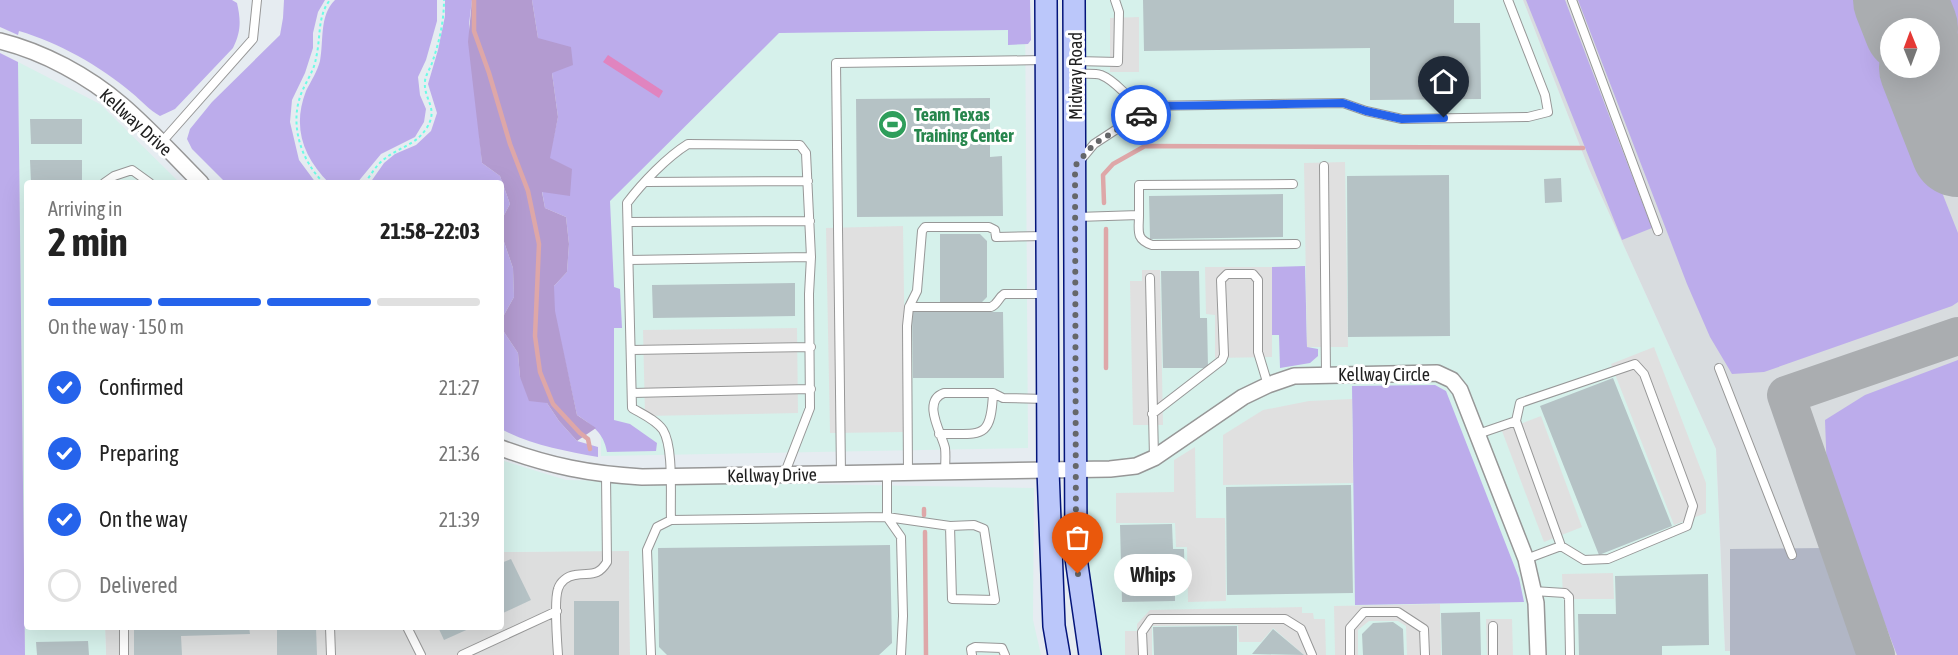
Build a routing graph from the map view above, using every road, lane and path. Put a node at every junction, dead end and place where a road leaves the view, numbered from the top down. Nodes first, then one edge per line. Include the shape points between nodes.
1 (257, 0) edge
2 (330, 0) edge
3 (444, 0) edge
4 (1046, 0) edge
5 (1074, 0) edge
6 (1115, 0) edge
7 (1508, 0) edge
8 (1572, 0) edge
9 (0, 41) edge
10 (1046, 60) junction
11 (1075, 67) junction
12 (1158, 106) junction
13 (161, 144) junction
14 (1075, 166) junction
15 (1324, 166) dead end
16 (108, 180) edge
17 (146, 180) edge
18 (198, 180) edge
19 (322, 180) edge
20 (367, 180) edge
21 (808, 181) junction
22 (646, 182) junction
23 (1293, 184) dead end
24 (1139, 215) junction
25 (1076, 217) junction
26 (628, 222) junction
27 (810, 222) junction
28 (1658, 231) dead end
29 (1047, 236) junction
30 (1296, 244) dead end
31 (811, 257) junction
32 (629, 260) junction
33 (1150, 278) dead end
34 (1046, 294) junction
35 (909, 307) junction
36 (811, 347) junction
37 (631, 350) junction
38 (1719, 368) dead end
39 (1326, 374) junction
40 (1268, 385) junction
41 (811, 389) junction
42 (632, 393) junction
43 (993, 393) junction
44 (1047, 399) junction
45 (1152, 414) junction
46 (1516, 421) junction
47 (939, 434) junction
48 (1479, 434) junction
49 (504, 449) edge
50 (1154, 458) junction
51 (1048, 470) junction
52 (1077, 470) junction
53 (945, 472) junction
54 (887, 473) junction
55 (908, 473) junction
56 (841, 474) junction
57 (606, 475) junction
58 (784, 475) junction
59 (670, 477) junction
60 (887, 517) junction
61 (671, 519) junction
62 (950, 526) junction
63 (1561, 546) junction
64 (1792, 555) dead end
65 (1526, 559) junction
66 (1533, 591) junction
67 (557, 611) junction
68 (1493, 626) dead end
69 (124, 630) edge
70 (330, 630) edge
71 (408, 630) edge
72 (475, 652) edge
73 (124, 655) edge
74 (331, 655) edge
75 (421, 655) edge
76 (462, 655) edge
77 (558, 655) edge
78 (651, 655) edge
79 (901, 655) edge
80 (972, 655) edge
81 (1005, 655) edge
82 (1059, 655) edge
83 (1090, 655) edge
84 (1143, 655) edge
85 (1312, 655) edge
86 (1350, 655) edge
87 (1425, 655) edge
88 (1493, 655) edge
89 (1538, 655) edge
90 (1570, 655) edge

1 - 13 lane via 254,39
2 - 19 path via 322,12 316,62 299,99 296,118 306,160
3 - 20 path via 443,19 425,83 432,106 427,128 416,141 381,162
4 - 10 main road, Midway Road
5 - 11 main road, Midway Road
6 - 11 lane via 1119,12 1118,62
7 - 12 lane via 1548,112 1528,117 1402,119 1343,103
8 - 28 lane
9 - 13 street, Kellway Drive via 48,58 98,87
10 - 11 main road
10 - 29 main road, Midway Road
10 - 56 lane via 836,63
11 - 12 lane via 1109,79 1134,102
11 - 14 main road, Midway Road
12 - 14 lane via 1094,144
13 - 18 street, Kellway Drive
14 - 25 main road, Midway Road
15 - 39 lane
16 - 17 lane via 132,170
21 - 22 lane
21 - 22 lane via 806,153 800,146 688,144
21 - 27 lane
22 - 26 lane via 627,203
23 - 24 lane via 1139,185
24 - 25 lane
24 - 30 lane via 1139,236 1152,245
25 - 52 main road, Midway Road
26 - 27 lane
26 - 32 lane
27 - 31 lane
29 - 34 main road, Midway Road
29 - 35 lane via 995,236 995,230 989,227 925,227 921,234 917,291
31 - 32 lane
31 - 36 lane
32 - 37 lane
33 - 45 lane
34 - 35 lane via 1005,294 991,307
34 - 44 main road, Midway Road
35 - 55 lane
36 - 37 lane
36 - 41 lane
37 - 42 lane
38 - 64 lane
39 - 40 street, Kellway Circle via 1294,376
39 - 48 street, Kellway Circle via 1437,373 1452,380 1460,390
40 - 45 lane via 1258,352 1258,280 1253,274 1227,274 1221,280 1222,360
40 - 50 street, Kellway Circle via 1243,397
41 - 42 lane
41 - 58 lane via 810,408
42 - 59 lane via 632,408 663,430 670,451
43 - 44 lane via 1003,398
43 - 47 lane via 992,416 984,429 976,433
43 - 47 lane via 938,395 934,401
44 - 51 main road, Midway Road
45 - 50 lane
46 - 48 lane
46 - 63 lane
46 - 63 lane via 1520,403 1635,364 1644,374 1693,506 1687,526 1608,559 1584,560
47 - 53 lane via 945,447
48 - 65 street, Kellway Circle
49 - 57 street, Kellway Drive via 562,468
50 - 52 street, Kellway Circle via 1136,466
51 - 52 street, Kellway Circle
51 - 53 street, Kellway Drive
51 - 82 main road, Midway Road via 1054,626
52 - 83 main road, Midway Road via 1076,558
53 - 55 street, Kellway Drive
54 - 55 street, Kellway Drive
54 - 56 street, Kellway Drive
54 - 60 lane
56 - 58 street, Kellway Drive
57 - 59 street, Kellway Drive
57 - 67 lane via 607,562 602,570 591,575 563,580 557,590
58 - 59 street, Kellway Drive
59 - 61 lane
60 - 61 lane
60 - 62 lane
60 - 79 lane via 901,537
61 - 78 lane via 657,527 647,550
62 - 62 lane via 952,599 995,600 984,530 974,525
63 - 65 lane
65 - 66 street, Kellway Circle
66 - 89 street, Kellway Circle
66 - 90 lane via 1565,593 1569,597
67 - 72 lane
67 - 77 lane
68 - 88 lane
69 - 73 lane
70 - 74 lane
71 - 75 lane
72 - 76 lane
80 - 81 lane via 975,647 1002,648
84 - 85 lane via 1142,632 1151,619 1285,619 1301,629
86 - 87 lane via 1350,628 1364,612 1398,612 1424,629

